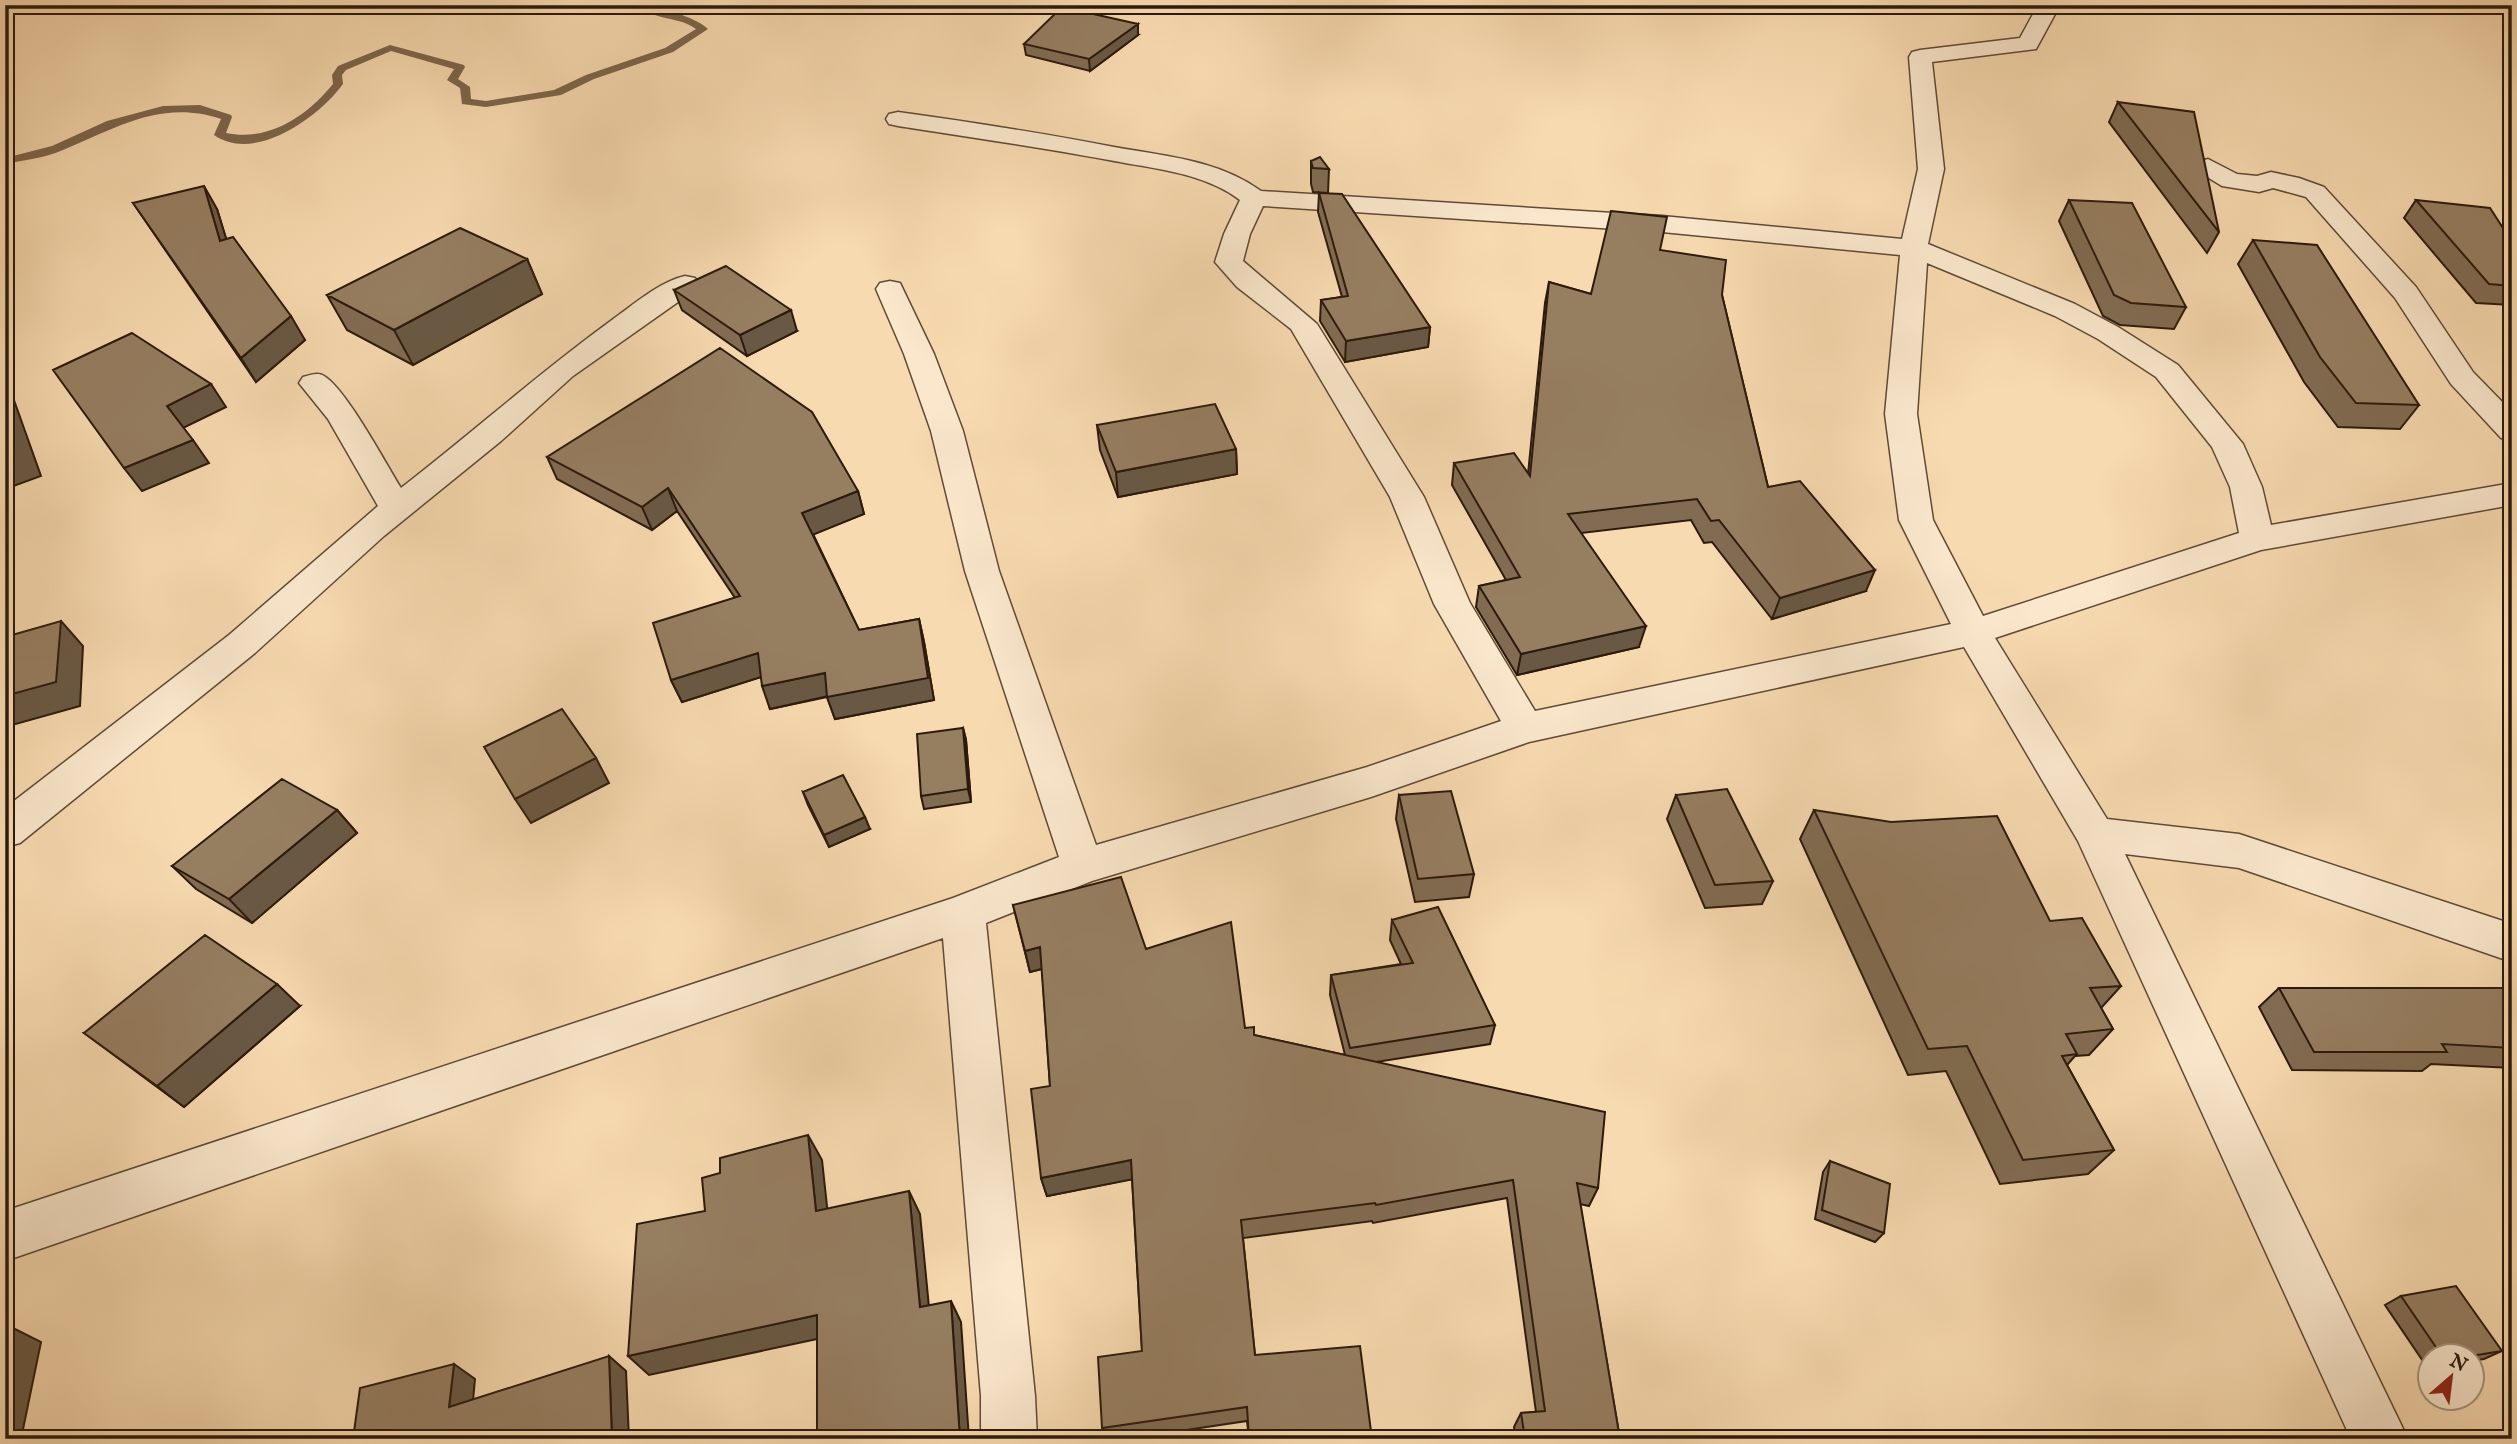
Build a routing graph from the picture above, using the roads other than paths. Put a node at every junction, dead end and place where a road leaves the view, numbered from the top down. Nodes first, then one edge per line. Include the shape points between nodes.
1 (2049, 5) edge
2 (898, 119) dead end
3 (2208, 167) edge
4 (1254, 198) junction
5 (1914, 248) junction
6 (685, 284) edge
7 (890, 289) dead end
8 (314, 383) dead end
9 (2512, 431) edge
10 (2512, 494) edge
11 (397, 509) junction
12 (2256, 539) junction
13 (1973, 632) junction
14 (1525, 728) junction
15 (5, 831) edge
16 (2095, 834) junction
17 (1083, 866) junction
18 (963, 913) junction
19 (2512, 943) edge
20 (5, 1236) edge
21 (1009, 1439) edge
22 (2380, 1439) edge

1 - 5 street via 2028,44 1920,57 1931,169
2 - 4 street via 1195,169 1231,181
3 - 9 street via 2231,181 2259,184 2271,180 2315,192 2406,293 2462,379
4 - 5 street via 1662,224
4 - 14 street via 1229,262 1302,324 1407,497 1451,604
5 - 12 street via 2065,310 2167,371 2227,444 2246,487
5 - 13 street via 1901,414 1916,520
6 - 11 street via 562,370
7 - 17 street via 947,431 982,571
8 - 11 street via 341,415
10 - 12 street
11 - 15 street via 242,644
12 - 13 street
13 - 14 street
13 - 16 street
14 - 17 street via 1371,781
16 - 19 street via 2239,851
16 - 22 street
17 - 18 street
18 - 20 street
18 - 21 street

